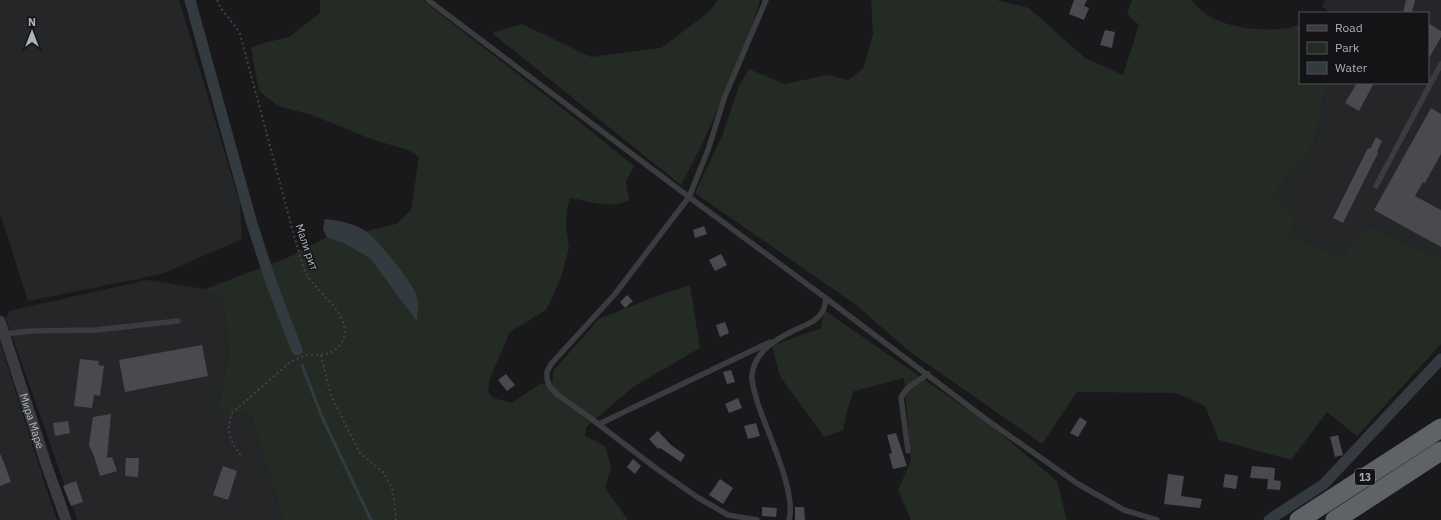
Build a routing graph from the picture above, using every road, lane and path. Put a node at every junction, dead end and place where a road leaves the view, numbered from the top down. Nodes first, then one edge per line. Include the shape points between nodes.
1 (217, 0) edge
2 (428, 0) edge
3 (766, 0) edge
4 (1441, 64) edge
5 (1376, 186) dead end
6 (689, 197) junction
7 (826, 298) junction
8 (0, 321) edge
9 (178, 321) dead end
10 (5, 341) junction
11 (774, 341) junction
12 (321, 355) junction
13 (928, 374) junction
14 (599, 424) junction
15 (1441, 428) edge
16 (908, 451) dead end
17 (1441, 451) edge
18 (242, 457) dead end
19 (738, 518) edge
20 (66, 520) edge
21 (396, 520) edge
22 (757, 520) edge
23 (789, 520) edge
24 (1157, 520) edge
25 (1299, 520) edge
26 (1335, 520) edge

1 - 12 path, Мали рит via 220,9 240,34 296,243 307,275 344,323 344,339 339,347
2 - 6 lane
3 - 6 lane via 725,96 708,150
4 - 5 lane
6 - 7 lane
6 - 14 lane via 615,294 551,364 547,372 550,387 558,395
7 - 11 lane via 819,316 809,324
7 - 13 lane
8 - 10 street, Мира Маре
9 - 10 lane via 96,330 30,331
10 - 20 street, Мира Маре
11 - 14 lane
11 - 23 lane via 755,364 751,382 786,482 790,499
12 - 18 path, Мали рит via 299,358 289,363 232,413 229,422 232,441
12 - 21 path via 331,396 360,453 384,473 393,491
13 - 16 lane via 908,389 901,398
13 - 24 lane via 1078,484 1124,510
14 - 19 lane via 697,497
15 - 25 highway, 13
17 - 26 highway, 13
19 - 22 lane

